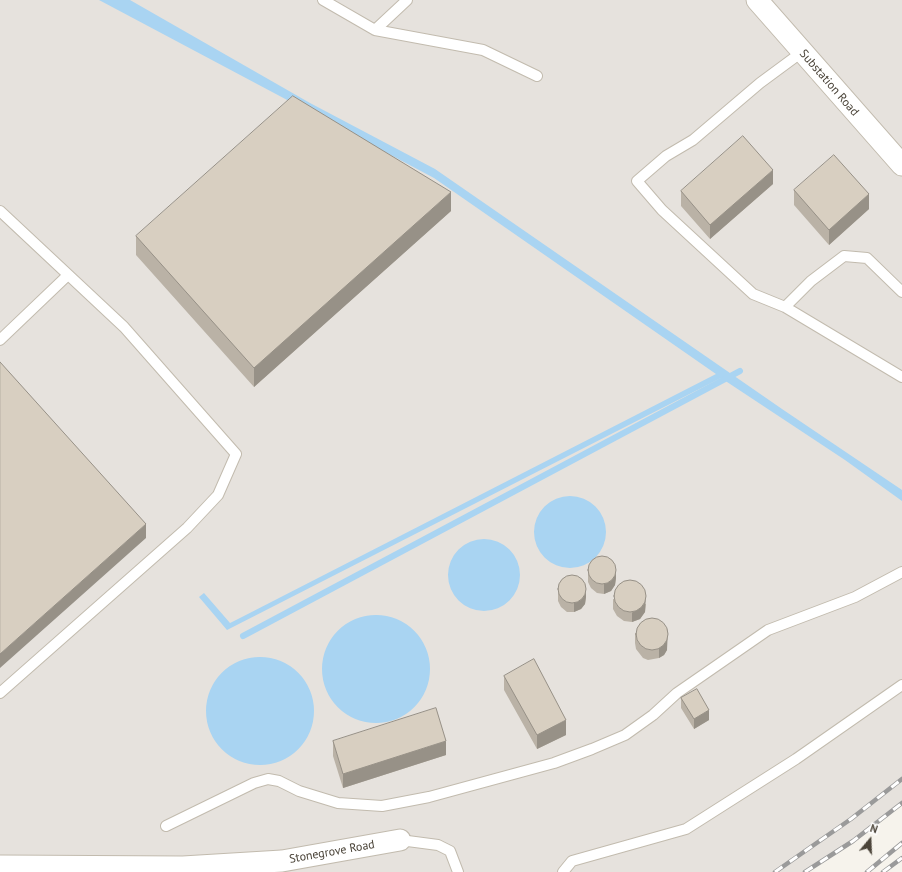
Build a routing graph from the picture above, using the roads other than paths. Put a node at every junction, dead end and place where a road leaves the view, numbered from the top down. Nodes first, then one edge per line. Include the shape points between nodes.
1 (323, 0) edge
2 (408, 0) edge
3 (756, 0) edge
4 (375, 30) junction
5 (802, 52) junction
6 (537, 76) dead end
7 (902, 165) edge
8 (0, 211) edge
9 (68, 275) junction
10 (902, 292) edge
11 (785, 307) junction
12 (0, 340) edge
13 (902, 377) edge
14 (902, 572) edge
15 (902, 685) edge
16 (0, 693) edge
17 (166, 826) dead end
18 (400, 840) joint
19 (0, 866) edge
20 (458, 872) edge
21 (563, 872) edge

1 - 4 lane
2 - 4 lane
3 - 5 street, Substation Road
4 - 6 lane via 483,50
5 - 7 street, Substation Road
5 - 11 lane via 760,83 693,140 666,156 637,181 662,210 753,294
8 - 9 lane
9 - 12 lane
9 - 16 lane via 124,327 236,454 218,495 187,528
10 - 11 lane via 867,258 844,256 811,281
11 - 13 lane
14 - 17 lane via 855,597 768,630 677,693 653,715 625,734 592,749 429,797 382,806 338,803 299,792 279,781 268,779 254,783
15 - 21 lane via 796,759 686,829 572,861
18 - 19 street, Stonegrove Road via 282,861 183,868
18 - 20 lane via 438,845 450,851

